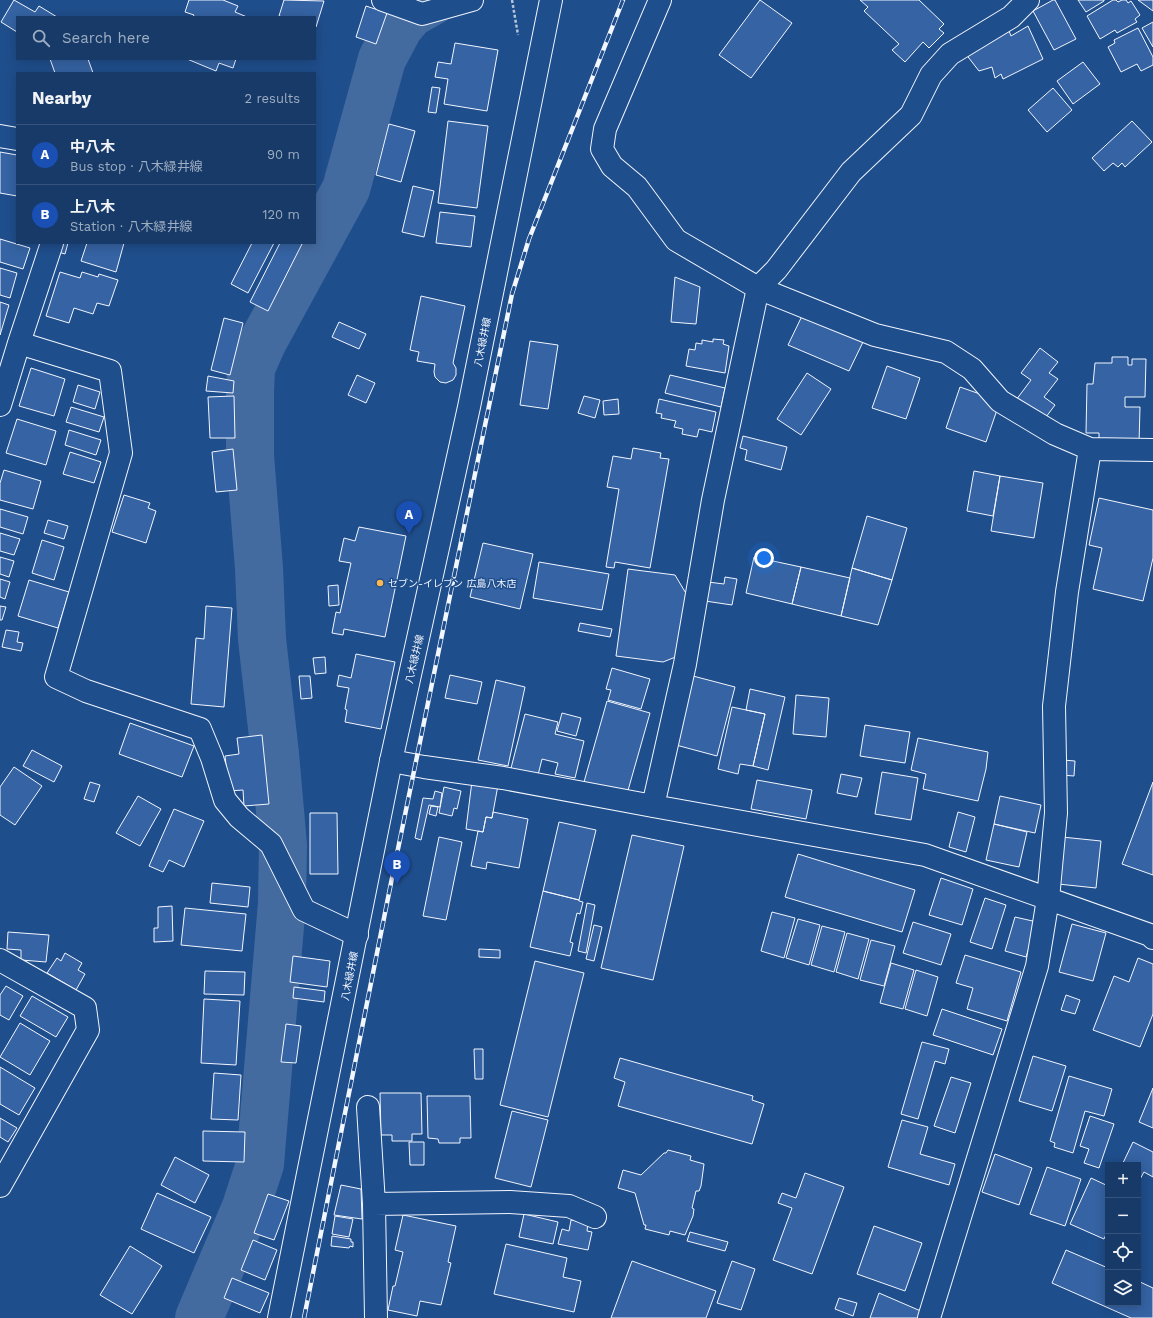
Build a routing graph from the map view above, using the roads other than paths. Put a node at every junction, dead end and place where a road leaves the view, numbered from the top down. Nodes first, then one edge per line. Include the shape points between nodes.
1 (383, 0) edge
2 (472, 0) edge
3 (551, 0) edge
4 (660, 0) edge
5 (1028, 0) edge
6 (0, 136) edge
7 (16, 139) edge
8 (52, 244) edge
9 (758, 288) junction
10 (18, 344) junction
11 (0, 405) edge
12 (1090, 449) junction
13 (1153, 450) edge
14 (391, 761) junction
15 (653, 806) junction
16 (1048, 899) junction
17 (1152, 934) edge
18 (357, 935) junction
19 (0, 960) edge
20 (368, 1107) dead end
21 (0, 1186) edge
22 (374, 1204) junction
23 (595, 1217) dead end
24 (279, 1318) edge
25 (376, 1318) edge
26 (929, 1318) edge

1 - 2 street via 413,10
3 - 14 street, 八木緑井線 via 469,407
4 - 9 street via 605,129 602,148 612,166 637,187 676,240
5 - 9 street via 1011,17 950,54 931,74 911,115 851,172 776,270
6 - 7 street
8 - 10 street
9 - 12 street via 875,335 946,352 972,370 1000,401 1055,434
9 - 15 street via 713,500 685,664
10 - 11 street
10 - 18 street via 110,371 121,453 56,677 86,692 200,729 225,800 239,818 271,844 304,910
12 - 13 street
12 - 16 street via 1067,592 1054,706 1056,813
14 - 15 street via 503,778
14 - 18 street, 八木緑井線
15 - 16 street via 925,855
16 - 17 street
16 - 26 street via 1037,966
18 - 24 street, 八木緑井線
19 - 21 street via 85,1008 88,1030
20 - 22 street
22 - 23 street via 518,1202 569,1206
22 - 25 street

